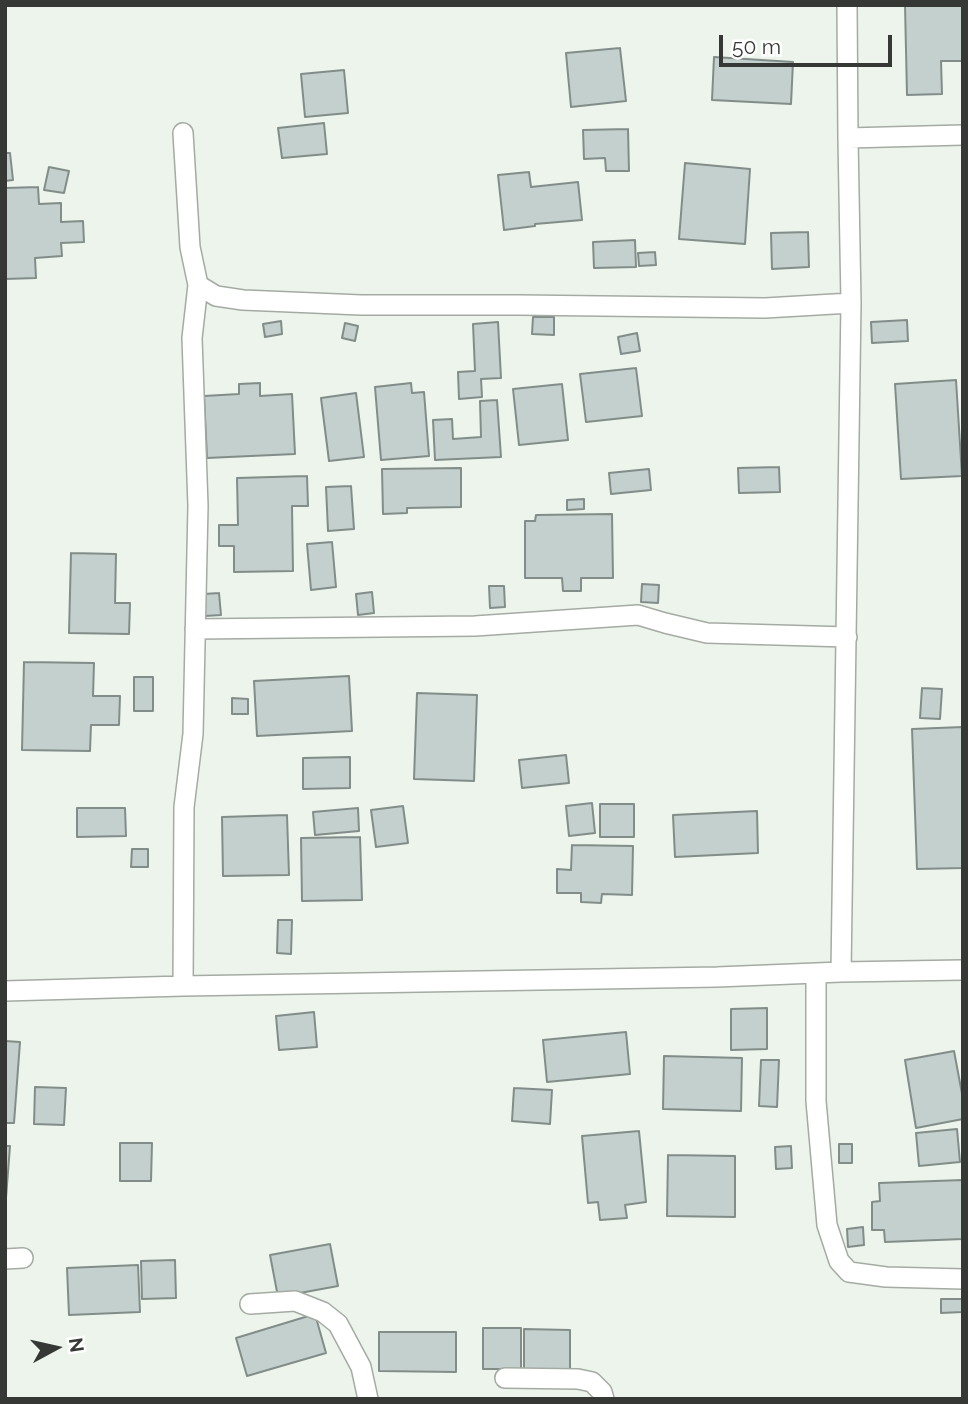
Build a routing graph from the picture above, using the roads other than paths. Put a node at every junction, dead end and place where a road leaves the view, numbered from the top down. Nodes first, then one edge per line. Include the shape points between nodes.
1 (848, 5) edge
2 (183, 133) dead end
3 (963, 135) edge
4 (848, 138) junction
5 (198, 285) junction
6 (851, 303) junction
7 (195, 629) junction
8 (847, 637) junction
9 (963, 970) edge
10 (841, 972) junction
11 (816, 973) junction
12 (183, 986) junction
13 (5, 991) edge
14 (963, 1279) edge
15 (250, 1304) dead end
16 (505, 1378) dead end
17 (368, 1399) edge
18 (604, 1399) edge

1 - 4 street
2 - 5 street via 190,247
3 - 4 street
4 - 6 street
5 - 6 street via 216,296 243,300 361,305 765,309
5 - 7 street via 192,338 198,506
6 - 8 street
7 - 8 street via 475,626 638,615 707,633
7 - 12 street via 193,734 184,807
8 - 10 street
9 - 10 street
10 - 11 street
11 - 12 street
11 - 14 street via 816,1101 827,1225 839,1261 849,1272
12 - 13 street
15 - 17 street via 295,1301 323,1312 338,1324 361,1367
16 - 18 street via 578,1379 592,1382

